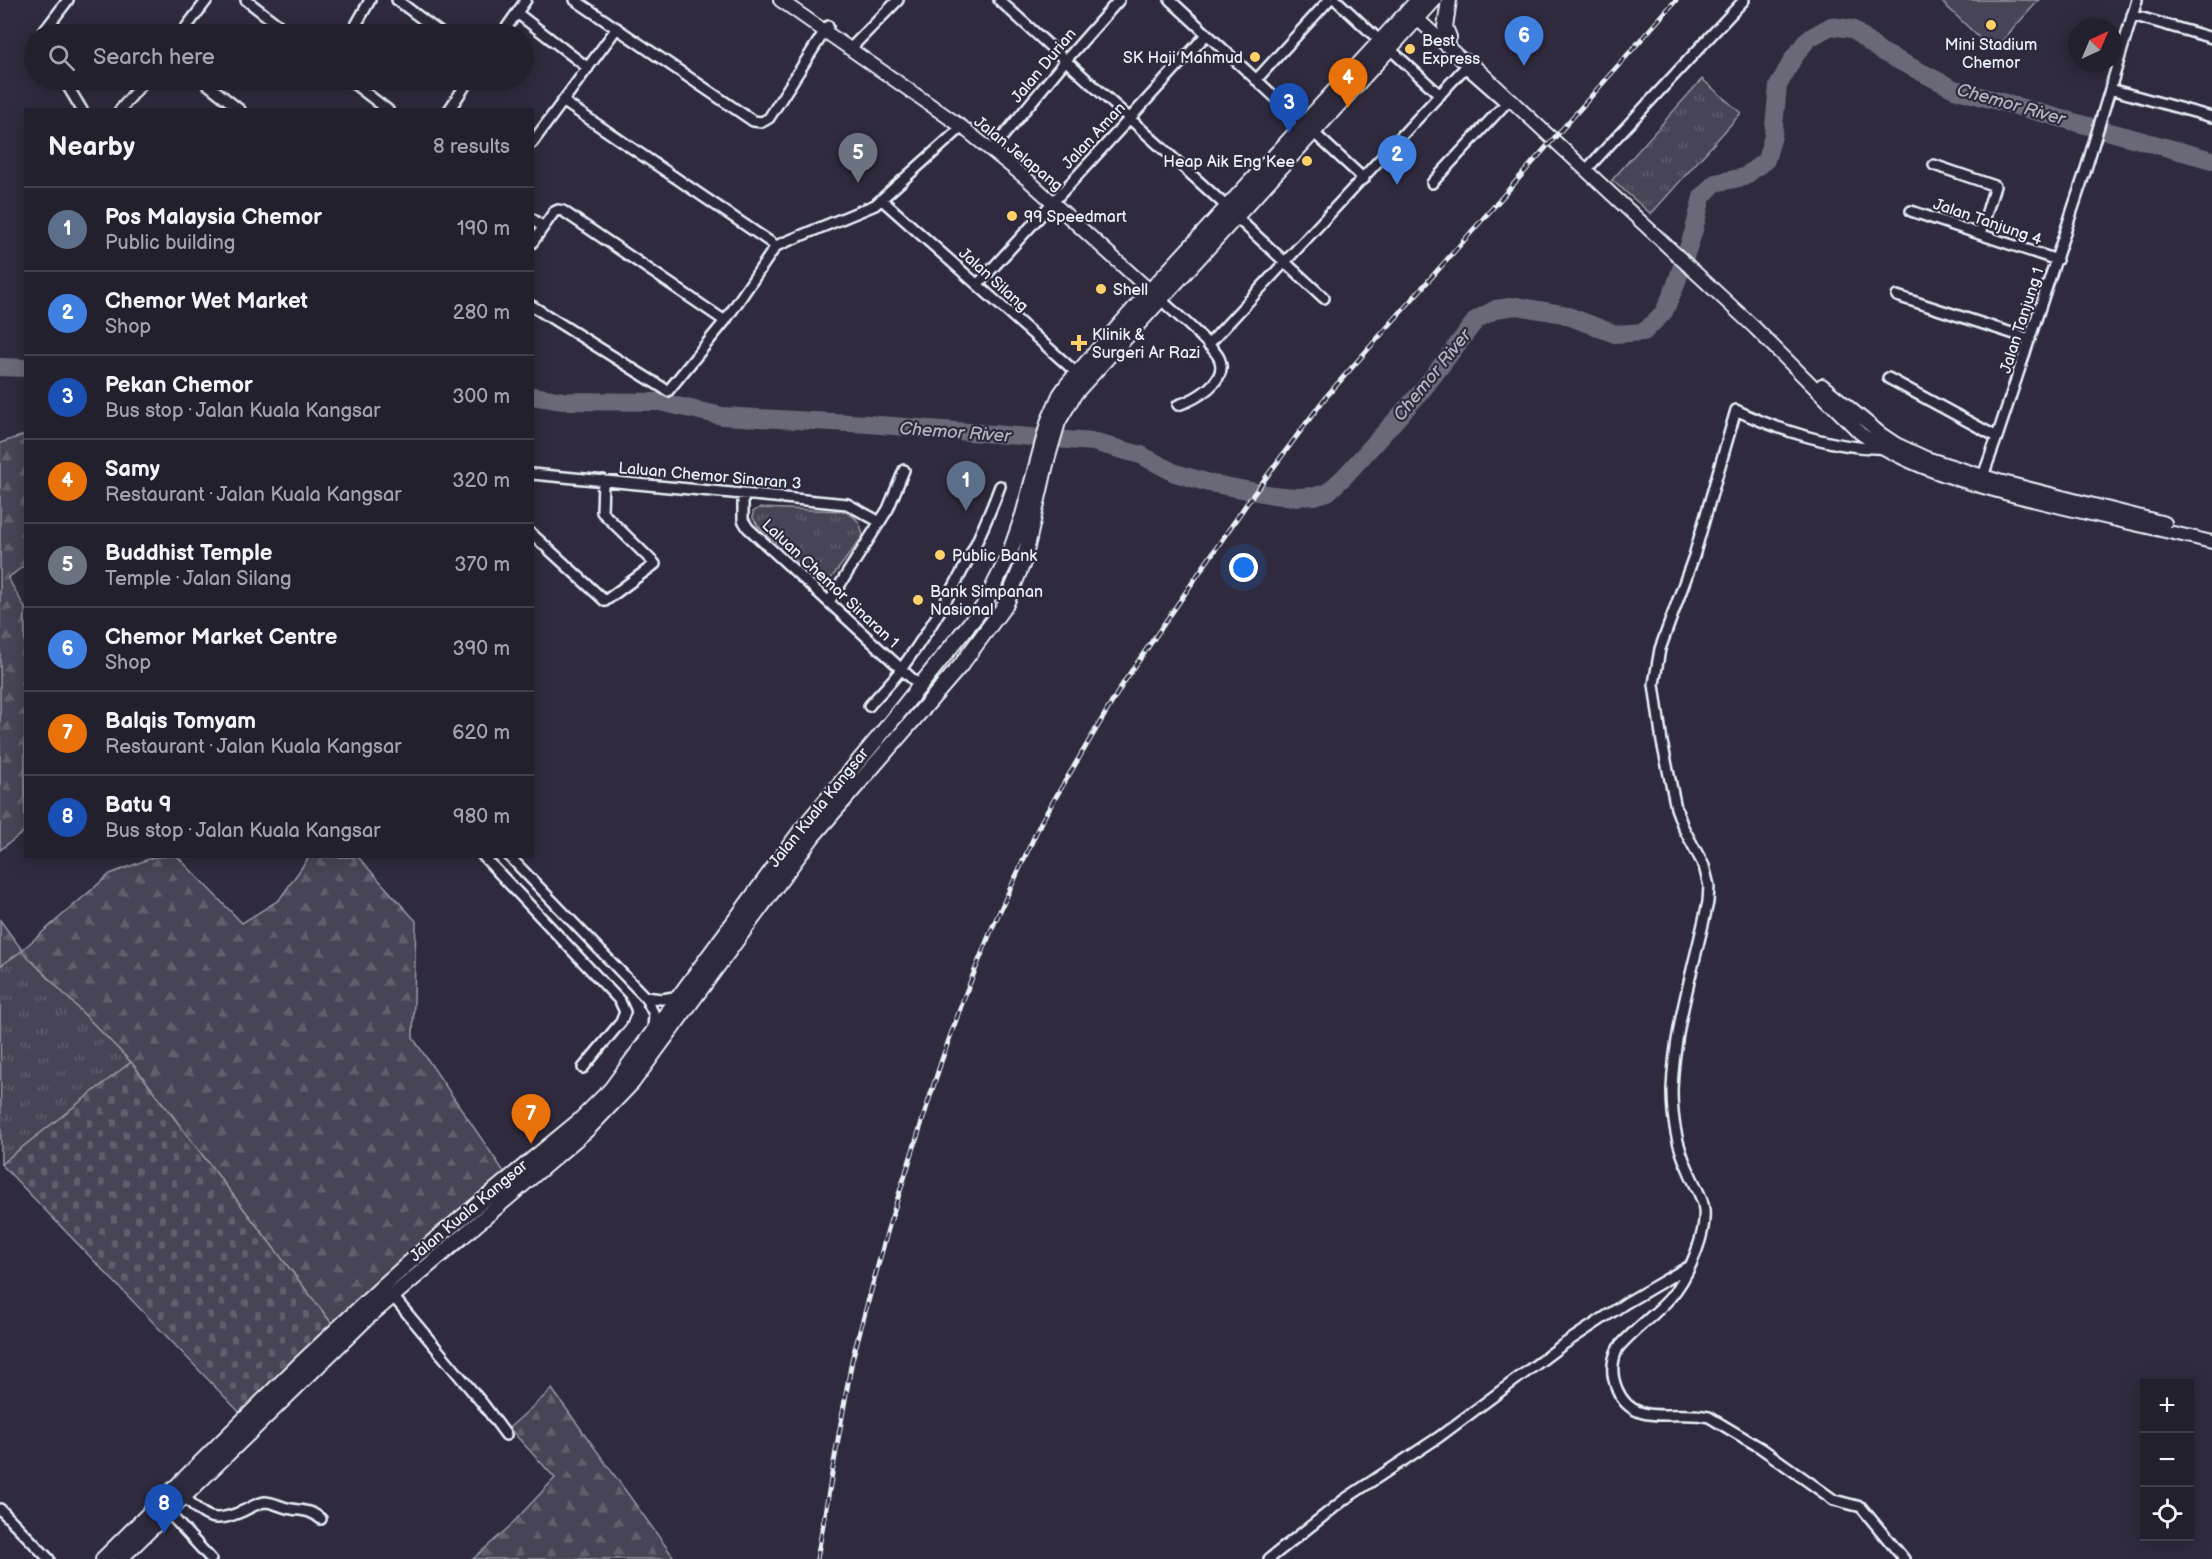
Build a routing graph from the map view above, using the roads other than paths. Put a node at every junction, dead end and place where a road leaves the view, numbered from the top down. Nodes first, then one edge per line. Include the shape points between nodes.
1 (68, 0) edge
2 (207, 0) edge
3 (246, 0) edge
4 (370, 0) edge
5 (397, 0) edge
6 (526, 0) edge
7 (575, 0) edge
8 (780, 0) edge
9 (790, 0) edge
10 (898, 0) edge
11 (999, 0) edge
12 (1119, 0) edge
13 (1170, 0) edge
14 (1329, 0) edge
15 (1336, 0) edge
16 (1434, 0) edge
17 (1449, 0) edge
18 (1744, 0) edge
19 (2137, 0) edge
20 (1416, 9) edge
21 (518, 13) junction
22 (2132, 15) junction
23 (50, 24) edge
24 (189, 24) edge
25 (277, 24) edge
26 (357, 24) edge
27 (429, 24) edge
28 (510, 24) edge
29 (532, 24) edge
30 (534, 26) edge
31 (617, 28) junction
32 (826, 28) junction
33 (1207, 34) junction
34 (1449, 37) junction
35 (2212, 38) edge
36 (1384, 44) junction
37 (853, 46) junction
38 (1068, 62) junction
39 (1468, 65) junction
40 (588, 68) junction
41 (1256, 80) junction
42 (2110, 89) junction
43 (70, 90) edge
44 (137, 90) edge
45 (215, 90) edge
46 (362, 90) edge
47 (463, 90) edge
48 (1440, 95) junction
49 (564, 102) junction
50 (81, 108) edge
51 (122, 108) edge
52 (237, 108) edge
53 (385, 108) edge
54 (449, 108) edge
55 (2212, 117) edge
56 (1130, 118) junction
57 (962, 127) junction
58 (1308, 128) junction
59 (534, 140) edge
60 (993, 148) junction
61 (1934, 165) dead end
62 (1587, 170) junction
63 (1364, 179) junction
64 (1432, 183) dead end
65 (1055, 199) junction
66 (882, 200) junction
67 (1911, 211) dead end
68 (1231, 212) junction
69 (534, 220) edge
70 (543, 227) junction
71 (1980, 234) junction
72 (534, 240) edge
73 (776, 246) junction
74 (2056, 260) junction
75 (1286, 263) junction
76 (978, 284) junction
77 (1154, 293) junction
78 (1897, 296) dead end
79 (1324, 298) dead end
80 (534, 307) edge
81 (725, 321) junction
82 (1755, 328) junction
83 (2030, 339) junction
84 (1208, 345) junction
85 (1081, 377) junction
86 (1888, 378) dead end
87 (1178, 405) dead end
88 (1998, 437) junction
89 (1884, 448) junction
90 (1042, 459) junction
91 (904, 470) dead end
92 (534, 474) edge
93 (1983, 476) junction
94 (1957, 478) junction
95 (603, 480) junction
96 (1000, 486) dead end
97 (743, 493) junction
98 (2013, 495) junction
99 (880, 522) junction
100 (534, 536) edge
101 (2212, 536) edge
102 (2212, 542) edge
103 (829, 603) junction
104 (998, 616) junction
105 (902, 669) junction
106 (920, 686) junction
107 (869, 706) dead end
108 (903, 730) junction
109 (485, 858) edge
110 (510, 858) edge
111 (605, 955) junction
112 (591, 971) junction
113 (680, 996) junction
114 (645, 997) junction
115 (653, 1034) junction
116 (584, 1068) dead end
117 (1688, 1267) junction
118 (388, 1290) junction
119 (506, 1435) dead end
120 (184, 1496) junction
121 (0, 1509) edge
122 (168, 1512) junction
123 (321, 1519) dead end
124 (49, 1559) edge
125 (103, 1559) edge
126 (120, 1559) edge
127 (211, 1559) edge
128 (1269, 1559) edge
129 (1904, 1559) edge

1 - 23 street
2 - 24 street
3 - 25 street
4 - 26 street
5 - 27 street
6 - 21 street
7 - 31 street
8 - 32 main road, Jalan Jelapang
9 - 32 main road, Jalan Jelapang
10 - 37 street
11 - 38 street
12 - 38 street, Jalan Durian
13 - 33 street
14 - 41 street
15 - 36 street
16 - 20 highway, Jalan Kuala Kangsar
17 - 34 highway via 1445,27
18 - 62 street
19 - 22 street, Jalan Tanjung 1
20 - 34 main road
20 - 36 highway, Jalan Kuala Kangsar
20 - 39 main road
21 - 28 street
21 - 29 street
22 - 35 street
22 - 42 street, Jalan Tanjung 1
30 - 40 street
31 - 32 street via 753,121 762,122 769,118
31 - 40 street
32 - 37 main road, Jalan Jelapang
33 - 41 street
33 - 56 street, Jalan Aman
34 - 39 main road via 1466,52
36 - 48 street
36 - 58 highway, Jalan Kuala Kangsar
37 - 57 main road, Jalan Jelapang
37 - 60 main road, Jalan Jelapang
38 - 56 street
38 - 60 street, Jalan Durian
39 - 48 street
39 - 62 main road
39 - 64 street via 1506,104
40 - 49 street
41 - 58 street
42 - 55 street
42 - 74 street, Jalan Tanjung 1
43 - 50 street
44 - 51 street
45 - 52 street
46 - 53 street
47 - 54 street
48 - 63 street
49 - 59 street
49 - 73 street
56 - 65 street, Jalan Aman
56 - 68 street
57 - 60 main road, Jalan Jelapang
57 - 66 street
58 - 63 street
58 - 68 highway, Jalan Kuala Kangsar
60 - 65 main road, Jalan Jelapang
61 - 71 street via 1995,186
62 - 82 main road
63 - 75 street
65 - 76 street, Jalan Aman
65 - 77 main road, Jalan Jelapang
66 - 73 street
66 - 76 street, Jalan Silang
67 - 71 street, Jalan Tanjung 4
68 - 75 street
68 - 77 highway, Jalan Kuala Kangsar
69 - 70 street
70 - 72 street
70 - 81 street via 554,213 563,211
71 - 74 street, Jalan Tanjung 4
73 - 81 street
74 - 83 street, Jalan Tanjung 1
75 - 79 street
75 - 84 street
76 - 85 street, Jalan Silang
77 - 84 street
77 - 85 highway, Jalan Kuala Kangsar
78 - 83 street
80 - 81 street via 668,391
82 - 89 main road via 1860,433
82 - 93 main road via 1896,444
83 - 88 street, Jalan Tanjung 1
84 - 87 street via 1219,358 1221,370 1199,397
85 - 90 highway, Jalan Kuala Kangsar via 1069,402 1053,421
86 - 88 street
88 - 93 street, Jalan Tanjung 1
89 - 94 main road
89 - 117 street via 1864,449 1827,441 1736,410 1694,555 1660,649 1654,684 1662,742 1676,808 1704,866 1709,886 1672,1089 1679,1147 1705,1213 1702,1236
90 - 104 highway, Jalan Kuala Kangsar via 1024,560
90 - 106 highway, Jalan Kuala Kangsar via 996,584 979,613
91 - 99 street
92 - 95 street, Laluan Chemor Sinaran 3
93 - 94 main road
93 - 98 main road
93 - 101 main road
94 - 98 main road
95 - 97 street, Laluan Chemor Sinaran 3
95 - 100 street via 602,512 655,564 605,601
96 - 105 street via 974,550
97 - 99 street, Laluan Chemor Sinaran 3 via 848,504
97 - 103 street, Laluan Chemor Sinaran 1 via 744,524
98 - 102 main road
99 - 103 street
103 - 105 street, Laluan Chemor Sinaran 1
104 - 106 highway via 939,678
104 - 108 highway, Jalan Kuala Kangsar
105 - 106 street, Laluan Chemor Sinaran 1
105 - 107 street
106 - 108 highway via 919,701
106 - 113 highway, Jalan Kuala Kangsar via 802,830
108 - 118 highway, Jalan Kuala Kangsar via 813,836 619,1098 588,1129
109 - 112 street
110 - 111 street
111 - 112 street
111 - 114 street
112 - 116 street via 620,1001 625,1012
113 - 114 street
113 - 115 highway, Jalan Kuala Kangsar
114 - 115 street via 654,1014
115 - 118 highway, Jalan Kuala Kangsar via 579,1121 437,1238
117 - 128 street via 1561,1346 1430,1443 1345,1499
117 - 129 street via 1672,1295 1617,1348 1613,1358 1614,1381 1625,1404 1644,1414 1710,1417 1834,1500 1861,1507
118 - 119 street
118 - 120 highway, Jalan Kuala Kangsar via 344,1340
118 - 125 highway, Jalan Kuala Kangsar via 300,1364
120 - 122 highway, Jalan Kuala Kangsar
120 - 123 street via 211,1519 268,1502 307,1510
121 - 124 street
122 - 126 highway, Jalan Kuala Kangsar
122 - 127 street

